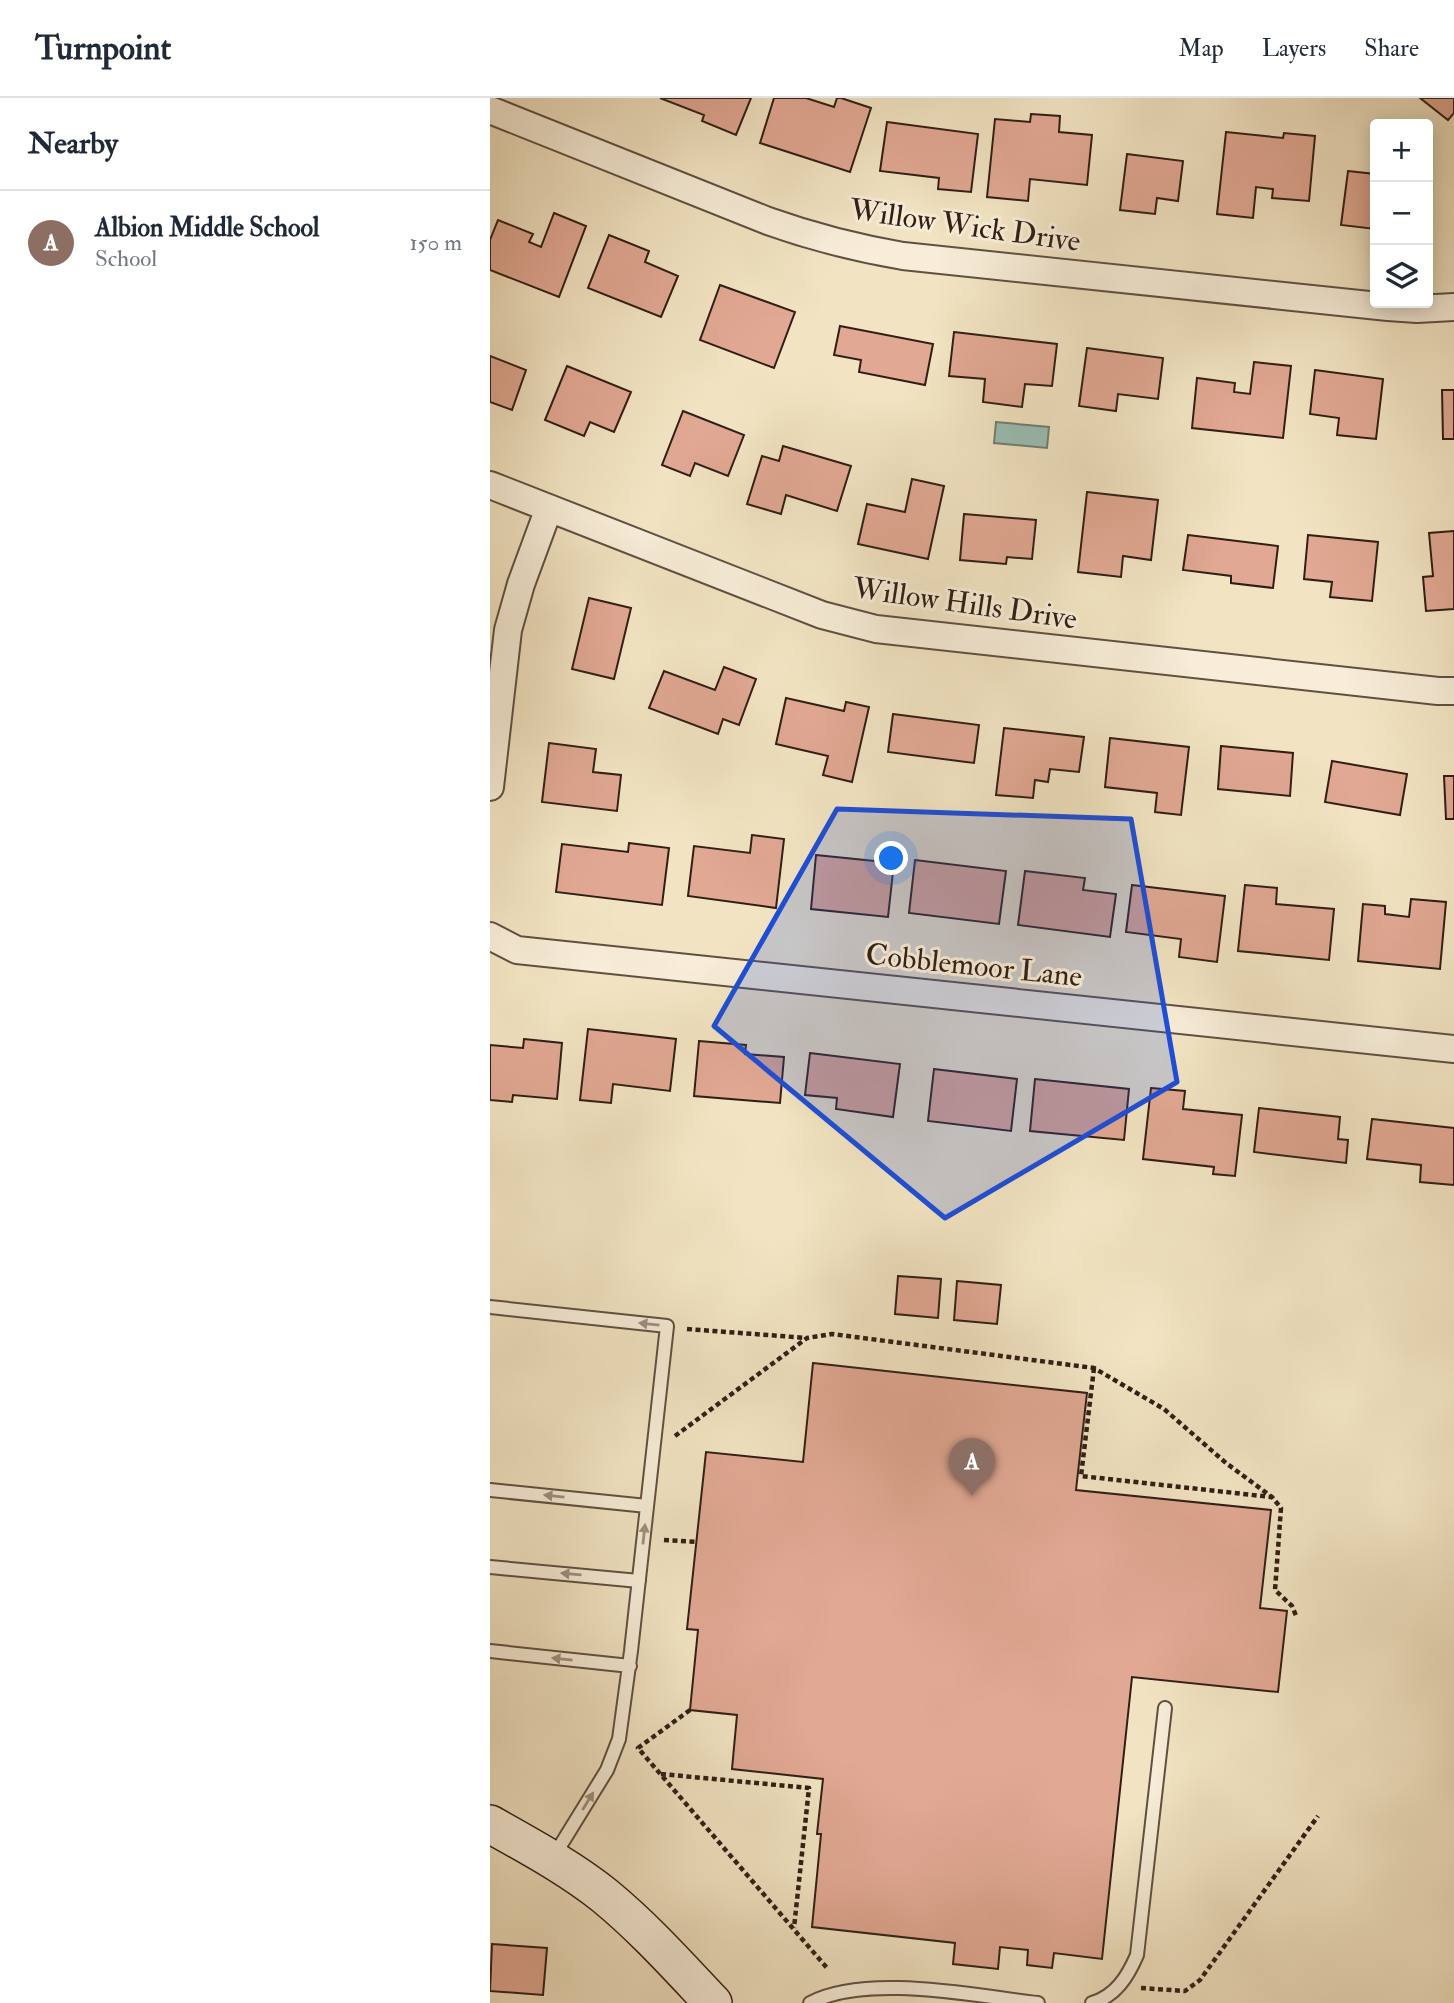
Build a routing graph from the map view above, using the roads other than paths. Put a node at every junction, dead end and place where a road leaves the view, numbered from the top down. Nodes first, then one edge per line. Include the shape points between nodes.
1 (490, 110) edge
2 (1454, 307) edge
3 (490, 485) edge
4 (549, 508) junction
5 (1454, 691) edge
6 (490, 787) edge
7 (490, 936) edge
8 (1454, 1049) edge
9 (490, 1307) edge
10 (490, 1490) edge
11 (647, 1506) junction
12 (490, 1567) edge
13 (639, 1581) junction
14 (490, 1651) edge
15 (629, 1666) junction
16 (1165, 1709) dead end
17 (490, 1824) edge
18 (552, 1859) junction
19 (713, 2003) edge
20 (810, 2003) edge
21 (1038, 2003) edge
22 (1092, 2003) edge

1 - 2 street, Willow Wick Drive via 768,221 859,248 1388,307
3 - 4 street, Willow Hills Drive
4 - 5 street, Willow Hills Drive via 822,615 876,629
4 - 6 street via 508,630
7 - 8 street, Cobblemoor Lane via 517,950
11 -> 9 lane via 667,1326
11 -> 10 lane
13 -> 11 lane
13 -> 12 lane
13 - 15 lane
15 -> 14 lane
18 -> 15 lane via 607,1770 619,1739
16 - 22 lane via 1137,1955 1128,1977
17 - 18 street
18 - 19 street via 604,1896 662,1948
20 - 21 lane via 837,1992 866,1988

